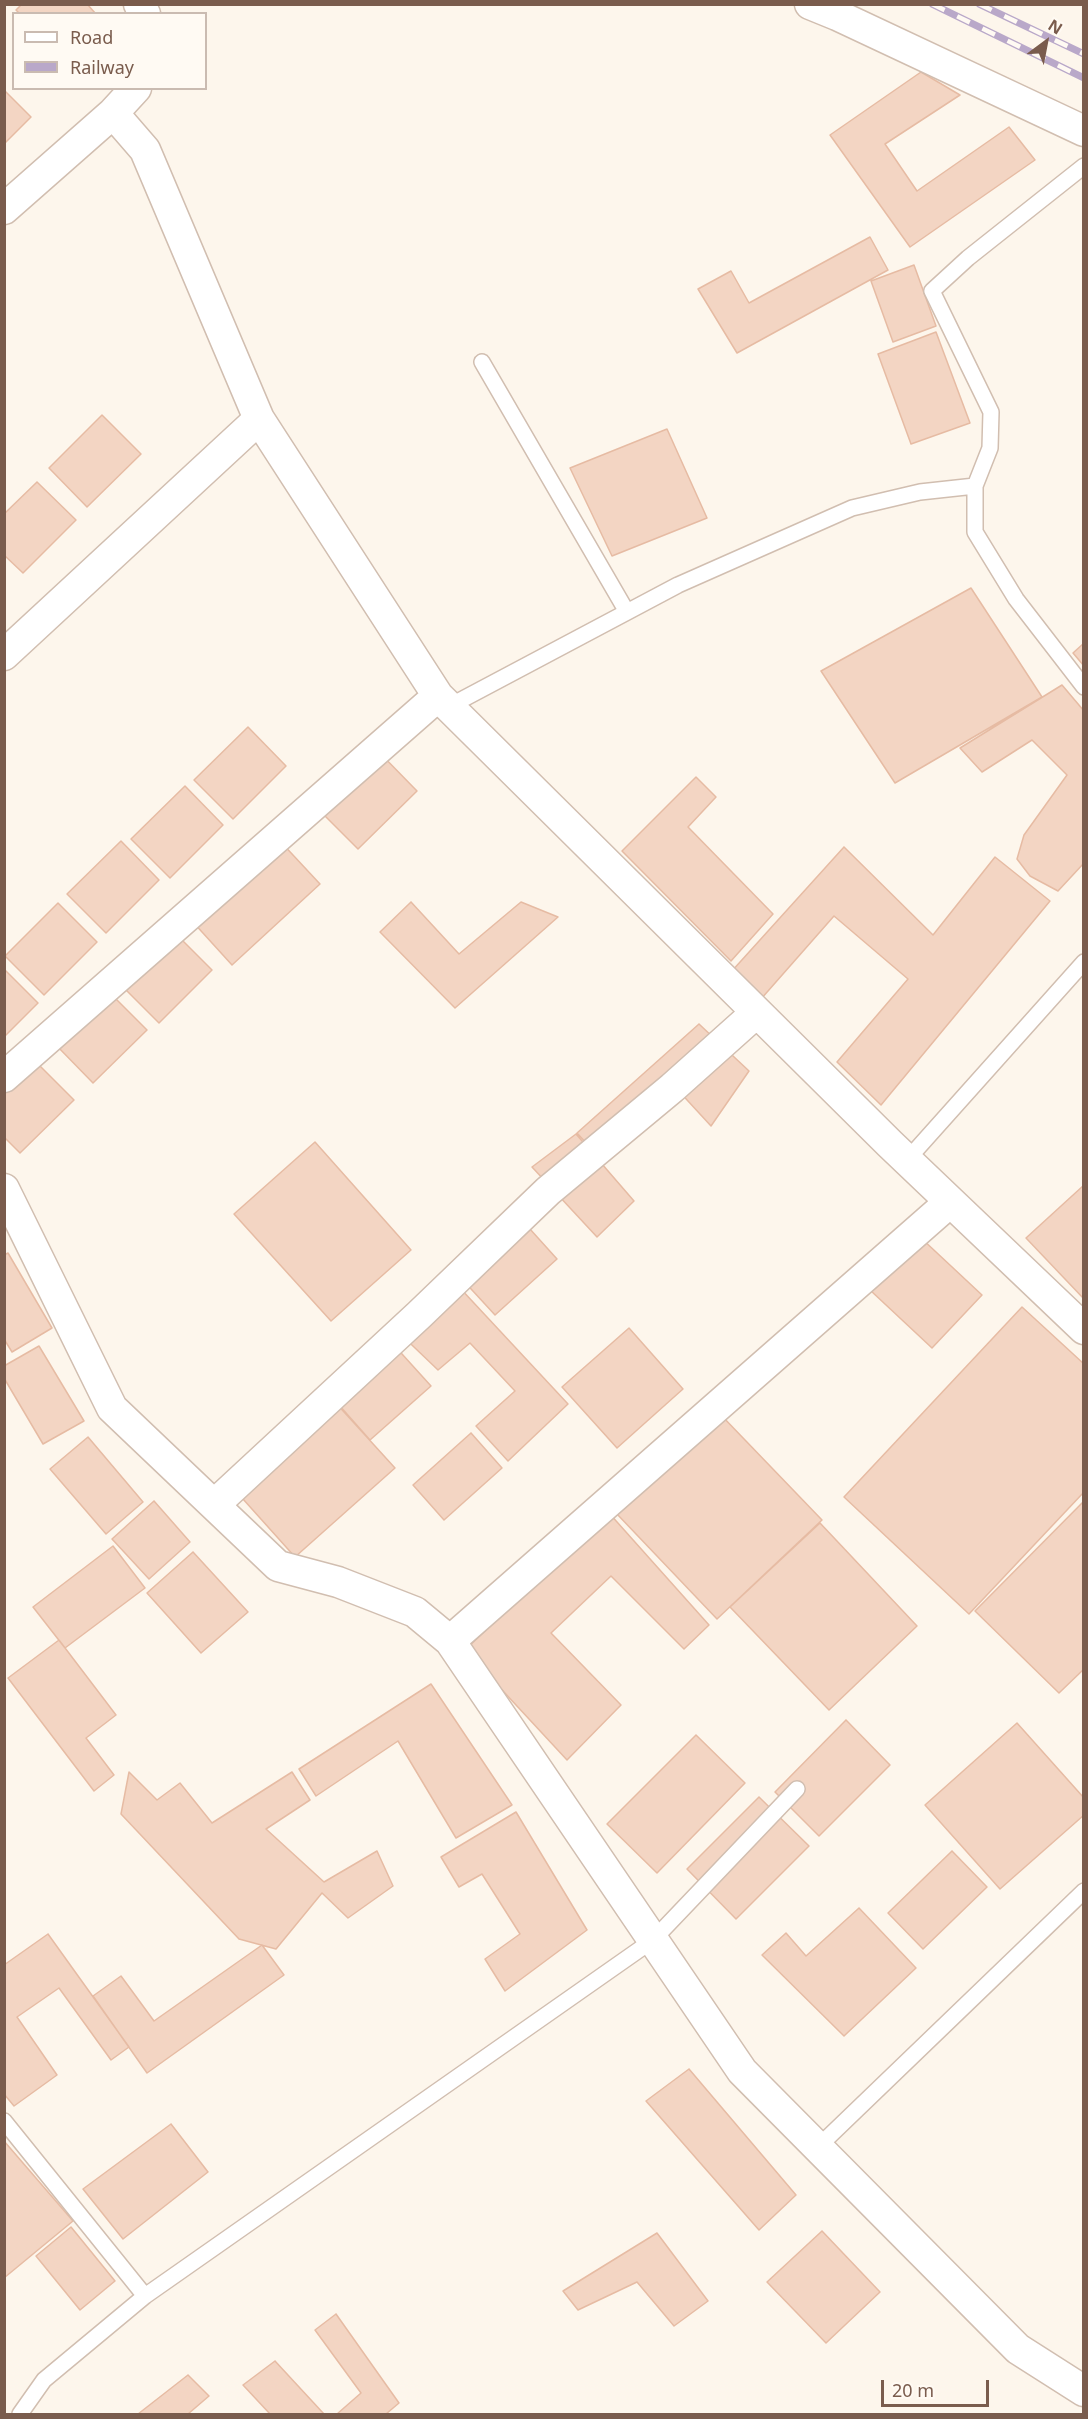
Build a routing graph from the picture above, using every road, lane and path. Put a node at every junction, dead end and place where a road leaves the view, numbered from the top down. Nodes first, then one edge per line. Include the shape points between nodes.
1 (810, 4) edge
2 (134, 90) edge
3 (113, 113) junction
4 (1083, 131) edge
5 (1083, 166) edge
6 (4, 209) edge
7 (482, 362) dead end
8 (259, 419) junction
9 (975, 486) junction
10 (627, 612) junction
11 (4, 655) edge
12 (1083, 687) edge
13 (443, 702) junction
14 (1083, 962) edge
15 (757, 1012) junction
16 (4, 1077) edge
17 (907, 1160) junction
18 (4, 1189) edge
19 (950, 1202) junction
20 (1083, 1329) edge
21 (214, 1505) junction
22 (450, 1641) junction
23 (797, 1789) dead end
24 (1083, 1891) edge
25 (653, 1940) junction
26 (4, 2121) edge
27 (818, 2147) junction
28 (146, 2296) junction
29 (1083, 2391) edge
30 (20, 2415) edge

1 - 4 street
2 - 3 street
3 - 6 street
3 - 8 street via 145,150
5 - 9 lane via 932,291 991,412 990,448
7 - 10 lane
8 - 11 street
8 - 13 street
9 - 10 lane via 920,492 852,508 678,585
9 - 12 lane via 975,532 1016,599
10 - 13 lane
13 - 15 street
13 - 16 street
14 - 17 lane
15 - 17 street
15 - 21 street via 548,1191
17 - 19 street
18 - 21 street via 112,1408
19 - 20 street
19 - 22 street
21 - 22 street via 278,1566 338,1581 415,1612
22 - 25 street
23 - 25 lane
24 - 27 lane
25 - 27 street via 742,2071
25 - 28 lane
26 - 28 lane
27 - 29 street via 1018,2349
28 - 30 lane via 44,2380

